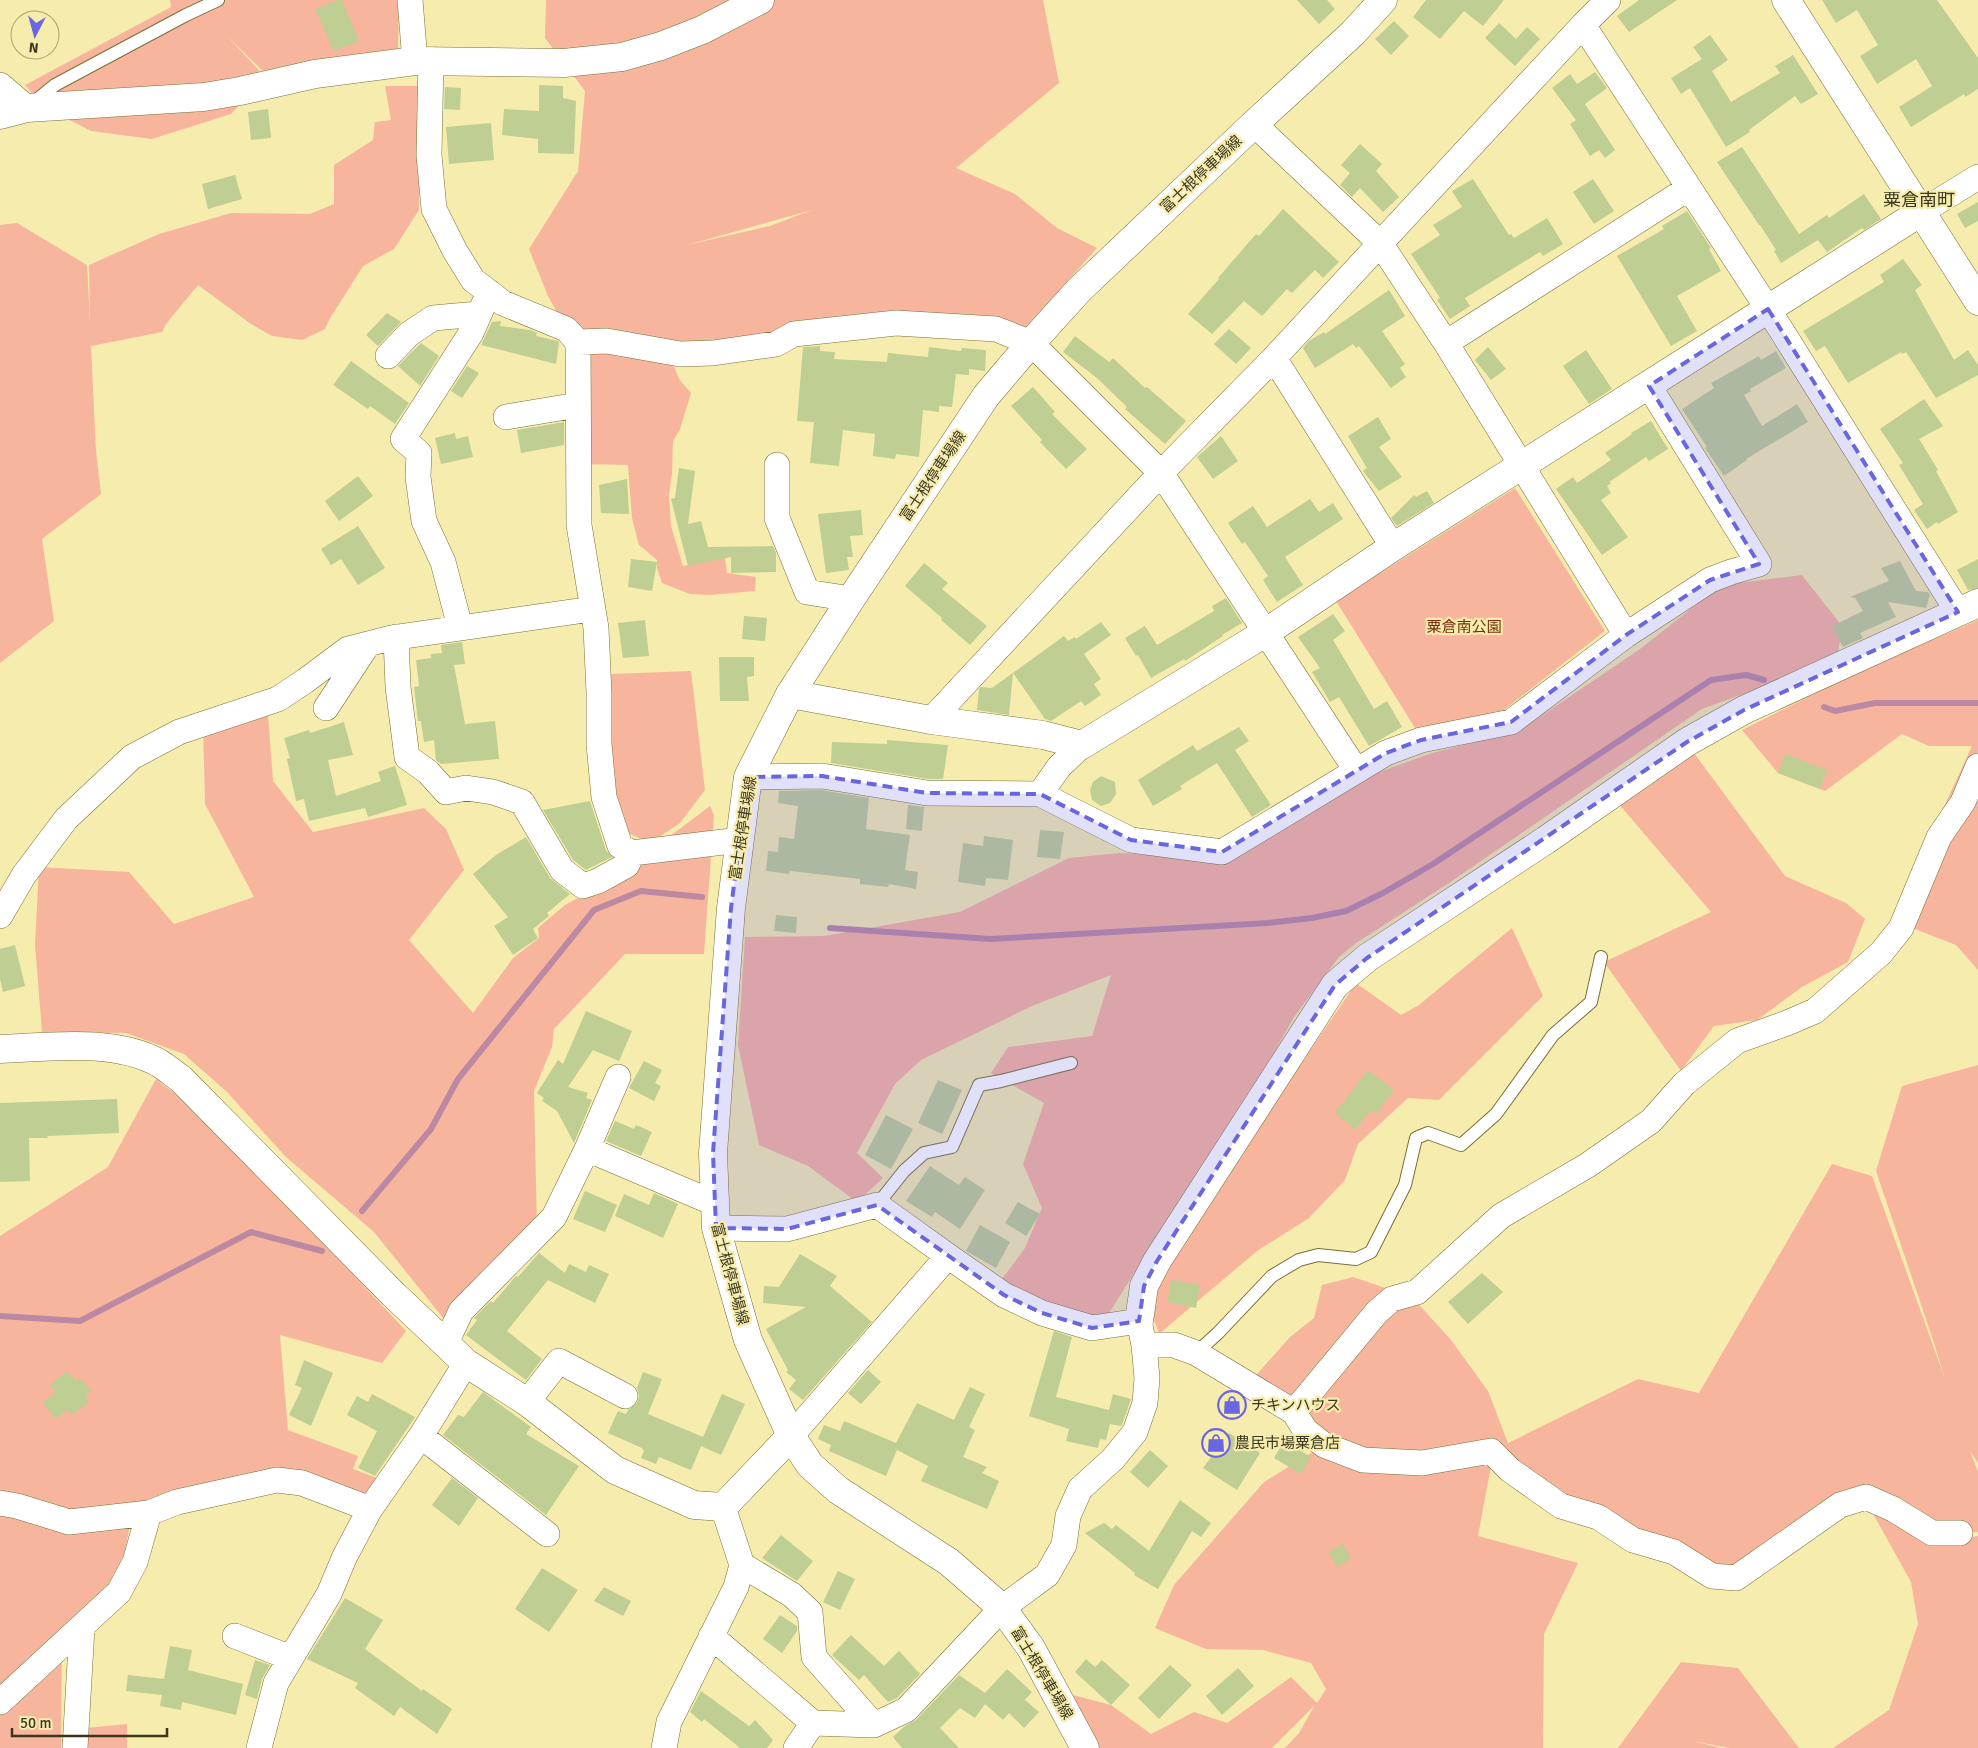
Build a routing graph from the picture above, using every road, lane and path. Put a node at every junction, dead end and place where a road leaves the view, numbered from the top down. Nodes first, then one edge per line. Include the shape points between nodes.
1 (218, 0) edge
2 (410, 0) edge
3 (760, 0) edge
4 (1383, 0) edge
5 (1608, 0) edge
6 (1786, 0) edge
7 (1583, 25) junction
8 (423, 61) junction
9 (0, 85) edge
10 (27, 108) junction
11 (0, 115) edge
12 (1254, 124) junction
13 (1978, 177) edge
14 (1689, 188) junction
15 (1921, 212) junction
16 (1380, 243) junction
17 (1978, 301) edge
18 (484, 303) junction
19 (1768, 308) junction
20 (578, 342) junction
21 (1031, 343) junction
22 (1446, 343) junction
23 (388, 356) dead end
24 (1274, 358) junction
25 (1649, 386) junction
26 (578, 405) junction
27 (506, 417) dead end
28 (777, 465) dead end
29 (1522, 466) junction
30 (1161, 473) junction
31 (1393, 548) junction
32 (851, 599) junction
33 (1968, 608) edge
34 (592, 609) junction
35 (460, 627) junction
36 (1265, 633) junction
37 (1626, 636) junction
38 (396, 637) junction
39 (368, 644) junction
40 (790, 694) junction
41 (326, 708) dead end
42 (931, 720) junction
43 (1082, 745) junction
44 (1978, 766) edge
45 (1356, 770) junction
46 (748, 777) junction
47 (1040, 794) junction
48 (740, 840) junction
49 (632, 853) junction
50 (0, 916) edge
51 (1601, 957) dead end
52 (0, 1049) edge
53 (1071, 1063) dead end
54 (618, 1077) dead end
55 (587, 1149) junction
56 (877, 1205) junction
57 (715, 1216) junction
58 (948, 1256) junction
59 (1142, 1333) junction
60 (446, 1343) junction
61 (1196, 1353) junction
62 (466, 1362) junction
63 (625, 1396) dead end
64 (527, 1402) junction
65 (1294, 1412) junction
66 (421, 1436) junction
67 (791, 1436) junction
68 (0, 1503) edge
69 (723, 1507) junction
70 (370, 1508) junction
71 (149, 1512) junction
72 (1960, 1533) dead end
73 (547, 1534) dead end
74 (742, 1565) junction
75 (1002, 1608) junction
76 (82, 1628) junction
77 (235, 1636) dead end
78 (711, 1636) junction
79 (291, 1658) junction
80 (0, 1702) edge
81 (813, 1723) junction
82 (874, 1724) junction
83 (75, 1748) edge
84 (259, 1748) edge
85 (664, 1748) edge
86 (796, 1748) edge
87 (1085, 1748) edge

1 - 10 lane via 55,85
2 - 8 street
3 - 8 street via 702,30 622,57 564,63
4 - 12 street, 富士根停車場線 via 1353,33
5 - 7 street
6 - 15 street
7 - 14 street
7 - 16 street
8 - 10 street via 315,74 204,96
8 - 18 street via 434,209
9 - 10 street
10 - 11 street
12 - 16 street
12 - 21 street, 富士根停車場線 via 1079,290
13 - 15 street
14 - 19 street
14 - 22 street
15 - 17 street
15 - 19 street
16 - 22 street
16 - 24 street
18 - 20 street via 503,303 566,329
18 - 23 street via 433,318 409,334
18 - 35 street via 471,333 403,439 419,453 418,477 424,521 442,562
19 - 25 street
19 - 33 street
20 - 21 street via 606,341 680,354 713,353 776,344 794,334 896,323 996,329
20 - 26 street
21 - 30 street
21 - 32 street, 富士根停車場線 via 986,396
22 - 29 street
24 - 30 street
24 - 31 street
25 - 29 street
25 - 37 street via 1759,564 1710,580
26 - 27 street
26 - 34 street via 579,525
28 - 32 street via 776,518 807,592
29 - 31 street
29 - 37 street
30 - 36 street
30 - 42 street
31 - 36 street
32 - 40 street, 富士根停車場線
33 - 59 street via 1744,710 1687,742 1367,958 1335,985 1157,1261 1144,1286
34 - 35 street
34 - 49 street via 596,628 604,797 620,846
35 - 38 street
36 - 43 street
36 - 45 street
37 - 45 street via 1511,722 1421,740 1386,753
38 - 39 street
38 - 49 street via 398,687 407,757 428,772 446,792 466,788 522,802 562,870 583,886 626,865
39 - 41 street
39 - 50 street via 348,649 278,699 179,732 132,757 66,819 24,876
40 - 42 street
40 - 46 street, 富士根停車場線
42 - 43 street via 1043,735
43 - 47 street
44 - 65 street via 1963,802 1939,837 1900,928 1881,953 1815,1011 1737,1041 1684,1084 1651,1121 1588,1165 1501,1216 1417,1292 1392,1299 1377,1312
45 - 47 street via 1222,852 1131,840
46 - 47 street via 822,776 927,793
46 - 48 street, 富士根停車場線
48 - 49 street
48 - 57 street, 富士根停車場線 via 731,908 713,1153
51 - 61 lane via 1591,1002 1553,1034 1496,1114 1461,1145 1428,1133 1416,1138 1405,1185 1371,1252 1356,1259 1318,1255 1299,1260 1272,1276
52 - 60 street via 93,1046 128,1052 158,1063 181,1079 393,1294
53 - 56 lane via 980,1085 952,1147 924,1153 904,1171
54 - 55 street
55 - 57 street
55 - 60 street via 554,1217 461,1311
56 - 57 street via 787,1229
56 - 58 street
57 - 67 street, 富士根停車場線 via 748,1340
58 - 59 street via 1004,1295 1042,1313 1092,1328
58 - 67 street
59 - 61 street
59 - 75 street via 1147,1378 1145,1403 1135,1432 1113,1459 1080,1488 1068,1516 1064,1545 1047,1574
60 - 62 street
61 - 65 street
62 - 64 street
62 - 66 street
63 - 64 street via 559,1361
64 - 69 street via 615,1470 694,1505
65 - 72 street via 1306,1430 1324,1445 1363,1460 1422,1463 1491,1451 1510,1470 1561,1506 1598,1518 1634,1540 1674,1552 1712,1576 1736,1578 1840,1505 1866,1497 1932,1533
66 - 70 street
66 - 73 street
67 - 69 street
67 - 75 street, 富士根停車場線 via 810,1465 838,1490 949,1562
68 - 71 street via 70,1522
69 - 74 street
70 - 71 street via 302,1483 277,1480 178,1502
70 - 79 street via 329,1594
71 - 76 street via 136,1562 119,1592
74 - 78 street via 736,1587
74 - 82 street via 792,1595 810,1612 814,1657
75 - 82 street via 906,1710
75 - 87 street, 富士根停車場線 via 1031,1648
76 - 80 street
76 - 83 street
77 - 79 street
78 - 81 street
78 - 85 street via 669,1722
79 - 84 street via 276,1683
81 - 82 street
81 - 86 street

